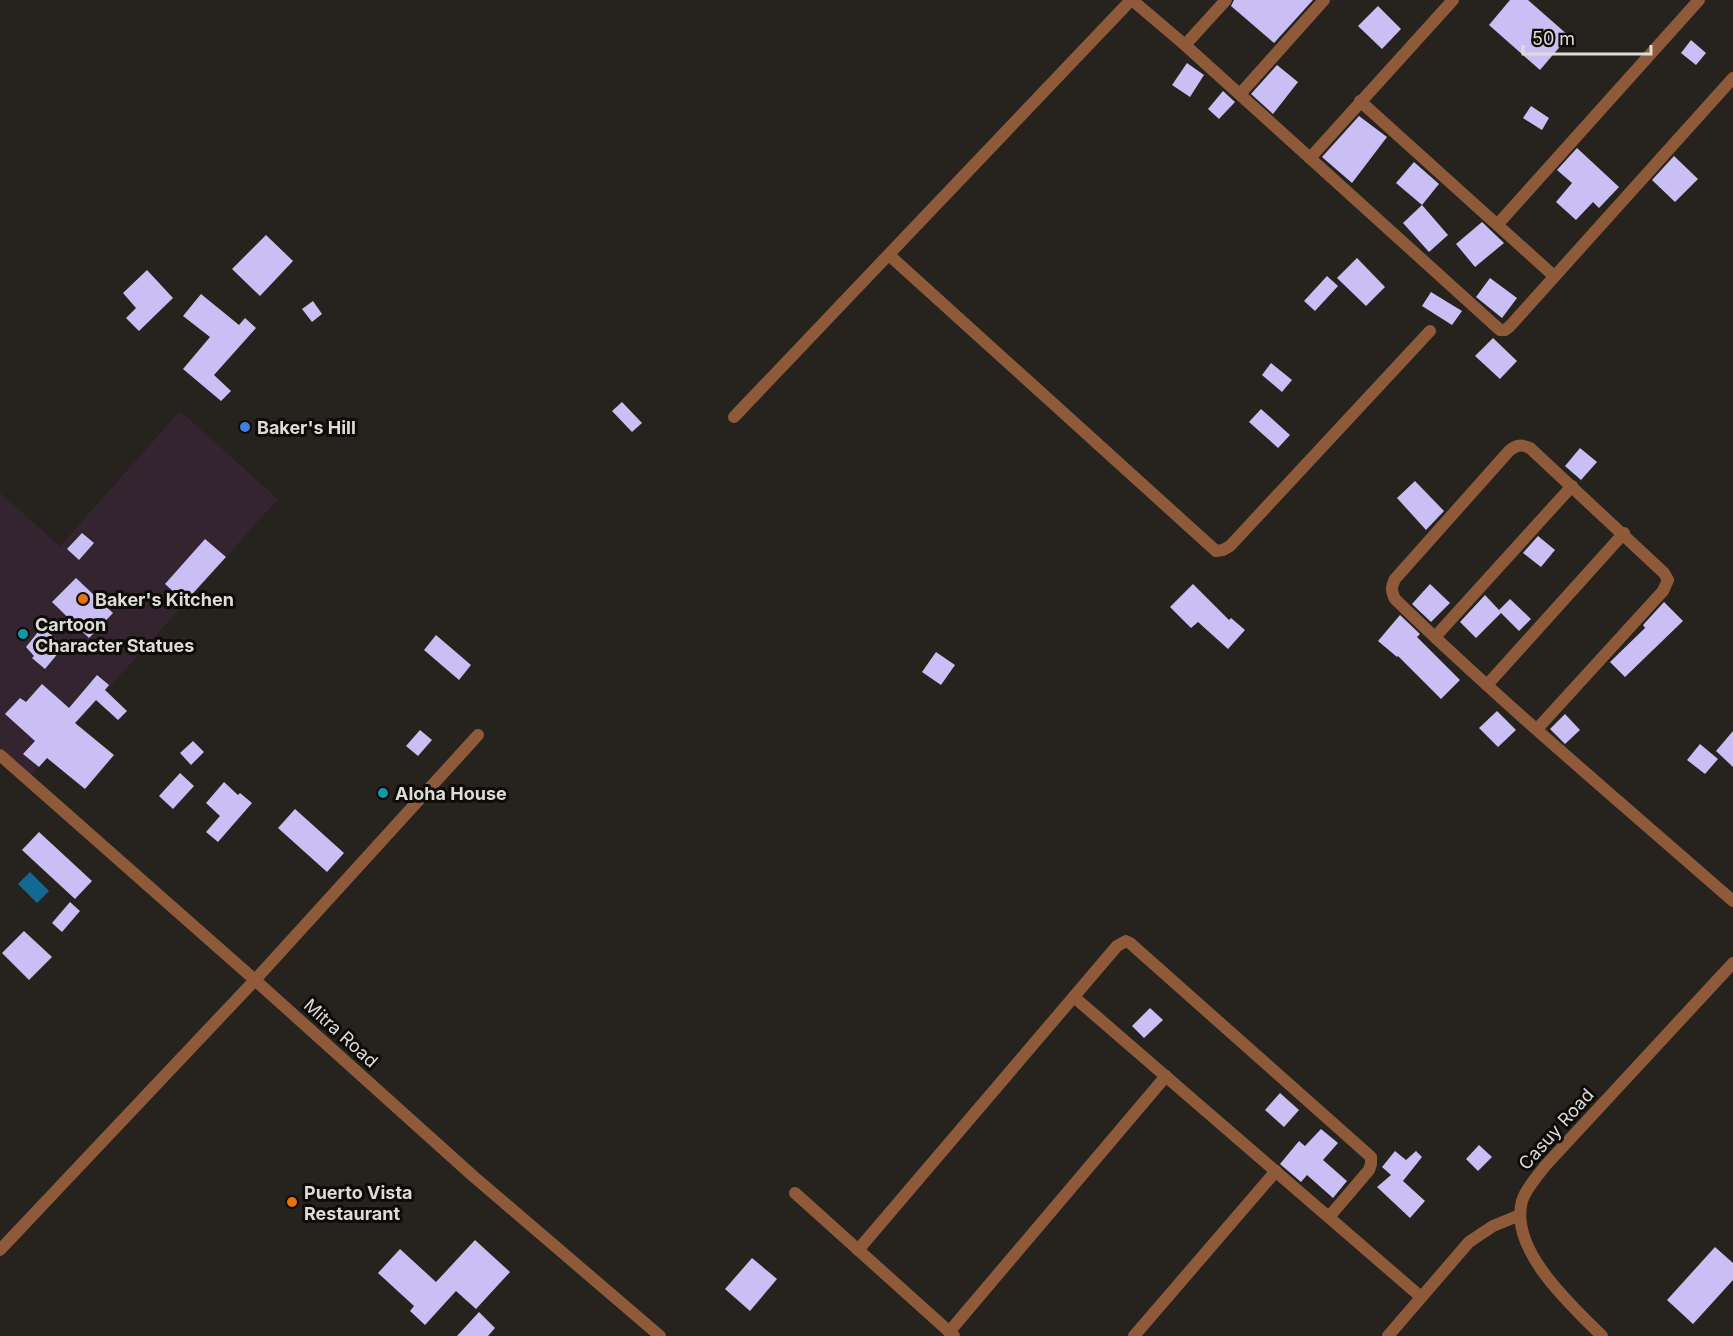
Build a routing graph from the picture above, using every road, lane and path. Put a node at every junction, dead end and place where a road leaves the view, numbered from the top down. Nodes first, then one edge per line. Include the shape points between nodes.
1 (1132, 0) edge
2 (1226, 0) edge
3 (1324, 0) edge
4 (1453, 0) edge
5 (1699, 0) edge
6 (1185, 45) junction
7 (1733, 78) edge
8 (1240, 94) junction
9 (1360, 101) junction
10 (1310, 158) junction
11 (1498, 224) junction
12 (889, 255) junction
13 (1554, 276) junction
14 (1430, 331) dead end
15 (734, 417) dead end
16 (1572, 486) junction
17 (1624, 534) junction
18 (1435, 637) junction
19 (1487, 685) junction
20 (1537, 729) junction
21 (478, 735) dead end
22 (0, 755) edge
23 (1733, 901) edge
24 (1733, 963) edge
25 (255, 980) junction
26 (1074, 997) junction
27 (1166, 1076) junction
28 (1276, 1171) junction
29 (795, 1193) dead end
30 (1520, 1215) junction
31 (1329, 1217) junction
32 (0, 1250) edge
33 (858, 1250) junction
34 (1421, 1297) junction
35 (952, 1334) edge
36 (1597, 1334) edge
37 (660, 1336) edge
38 (1134, 1336) edge
39 (1388, 1336) edge

1 - 6 street
1 - 12 street
2 - 6 street
3 - 8 street
4 - 9 street
5 - 11 street
6 - 8 street
7 - 13 street
8 - 10 street
9 - 10 street
9 - 11 street
10 - 13 street via 1495,328 1505,330 1510,326
11 - 13 street
12 - 14 street via 1216,551 1230,546
12 - 15 street
16 - 17 street
16 - 18 street
16 - 18 street via 1530,448 1515,446 1509,451 1392,586 1395,599
17 - 19 street
17 - 20 street via 1664,573 1667,586
18 - 19 street
19 - 20 street
20 - 23 street
21 - 25 street
22 - 25 street, Mitra Road
24 - 30 street, Casuy Road via 1545,1166 1523,1199
25 - 32 street
25 - 37 street, Mitra Road via 473,1176
26 - 27 street
26 - 31 street via 1117,946 1130,943 1367,1152 1371,1158 1369,1170
26 - 33 street
27 - 28 street
27 - 35 street
28 - 31 street
28 - 38 street
29 - 33 street
30 - 34 street via 1469,1242
30 - 36 street via 1522,1237 1537,1264
31 - 34 street
33 - 35 street
34 - 39 street

